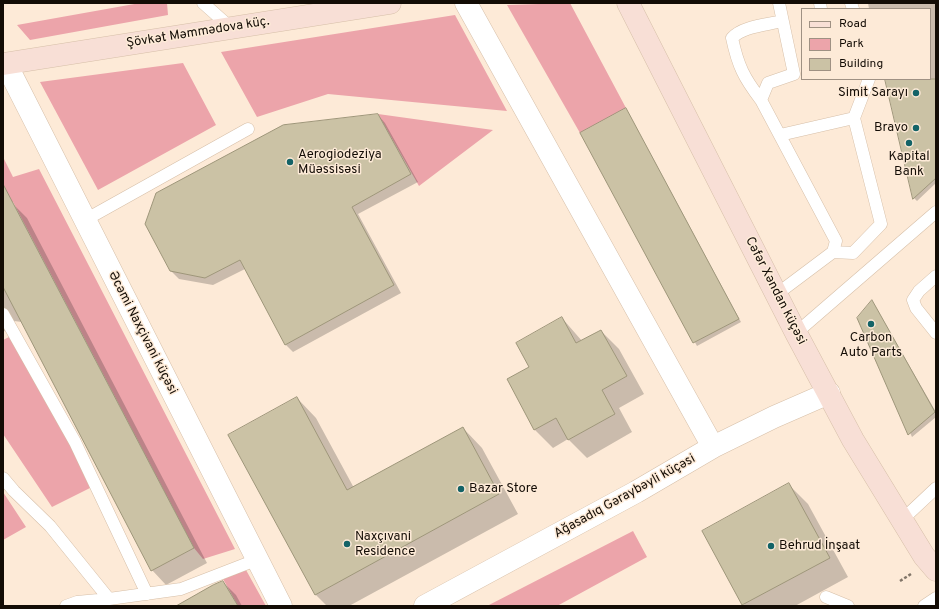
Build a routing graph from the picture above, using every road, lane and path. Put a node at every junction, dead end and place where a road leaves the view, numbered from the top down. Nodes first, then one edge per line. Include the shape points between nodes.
1 (203, 3) edge
2 (390, 3) edge
3 (466, 3) edge
4 (628, 3) edge
5 (779, 3) edge
6 (782, 21) junction
7 (230, 27) junction
8 (4, 63) edge
9 (798, 74) edge
10 (869, 80) edge
11 (761, 100) junction
12 (854, 118) junction
13 (248, 129) dead end
14 (780, 135) junction
15 (936, 212) edge
16 (85, 220) junction
17 (833, 252) junction
18 (936, 276) edge
19 (776, 294) junction
20 (3, 314) edge
21 (796, 333) junction
22 (936, 333) edge
23 (828, 393) junction
24 (713, 447) junction
25 (3, 478) edge
26 (936, 488) edge
27 (903, 519) junction
28 (256, 560) junction
29 (936, 570) edge
30 (147, 594) junction
31 (826, 597) dead end
32 (936, 598) edge
33 (109, 600) junction
34 (66, 606) edge
35 (281, 606) edge
36 (425, 606) edge
37 (848, 606) edge
38 (924, 606) edge

1 - 7 lane
2 - 7 main road, Şövkət Məmmədova küç.
3 - 24 street
4 - 19 main road, Cəfər Xəndan küçəsi
5 - 6 lane
6 - 9 lane
6 - 11 lane via 748,29 732,38 736,58 745,79
7 - 8 main road, Şövkət Məmmədova küç.
8 - 16 street, Əcəmi Naxçivani küçəsi
9 - 11 lane via 768,83
10 - 12 lane
11 - 14 lane
12 - 14 lane
12 - 17 lane via 880,224 853,253
13 - 16 lane
14 - 17 lane via 836,241
15 - 21 lane
16 - 28 street, Əcəmi Naxçivani küçəsi
17 - 19 lane
18 - 22 lane via 913,300 916,308
19 - 21 main road, Cəfər Xəndan küçəsi
20 - 30 lane via 75,442
21 - 23 main road, Cəfər Xəndan küçəsi
23 - 24 street, Ağasadıq Gəraybəyli küçəsi
23 - 27 main road, Cəfər Xəndan küçəsi via 853,440
24 - 36 street, Ağasadıq Gəraybəyli küçəsi via 636,492
25 - 33 lane via 50,526
26 - 27 lane
27 - 29 main road, Cəfər Xəndan küçəsi via 924,556
28 - 30 lane via 181,589
28 - 35 street, Əcəmi Naxçivani küçəsi
30 - 33 lane
31 - 37 lane
32 - 38 lane
33 - 34 lane via 77,602

